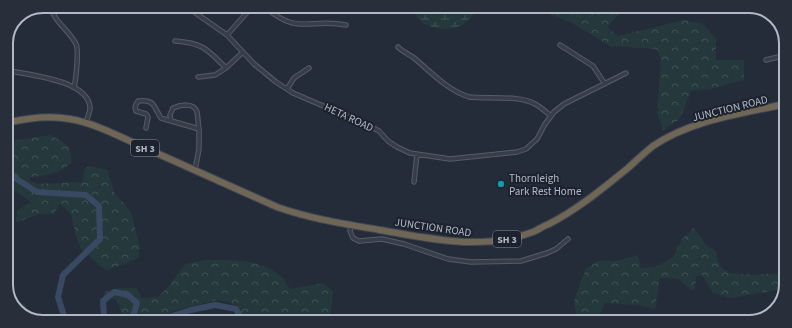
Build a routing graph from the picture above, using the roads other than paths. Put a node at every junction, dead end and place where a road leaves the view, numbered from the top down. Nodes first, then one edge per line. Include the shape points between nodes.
1 (53, 13) edge
2 (196, 13) edge
3 (247, 13) edge
4 (272, 13) edge
5 (346, 25) dead end
6 (227, 35) junction
7 (175, 41) dead end
8 (560, 45) dead end
9 (398, 47) dead end
10 (243, 52) junction
11 (779, 57) edge
12 (766, 60) dead end
13 (226, 68) junction
14 (309, 68) dead end
15 (13, 71) edge
16 (626, 73) dead end
17 (198, 77) dead end
18 (605, 84) junction
19 (74, 87) junction
20 (287, 89) junction
21 (779, 105) edge
22 (551, 116) junction
23 (171, 120) junction
24 (13, 121) edge
25 (86, 124) junction
26 (146, 128) dead end
27 (199, 129) junction
28 (417, 154) junction
29 (195, 170) junction
30 (414, 182) dead end
31 (351, 225) junction
32 (568, 239) dead end

1 - 19 street via 77,46
2 - 6 street, HETA ROAD
3 - 6 street
4 - 5 street via 292,23
6 - 10 street, HETA ROAD
7 - 13 street via 198,44 206,48
8 - 18 street via 593,66
9 - 22 street via 462,95 523,100 535,104
10 - 13 street
10 - 20 street, HETA ROAD via 261,70
11 - 12 street
13 - 17 street via 215,74
14 - 20 street via 294,78
15 - 19 street via 56,80
16 - 18 street, HETA ROAD
18 - 22 street, HETA ROAD via 564,104
19 - 25 street via 86,97 90,107
20 - 28 street, HETA ROAD via 363,123 378,131 397,147
21 - 31 highway, JUNCTION ROAD / SH 3 via 731,116 680,132 653,146 582,205 533,232 478,243 450,242
22 - 28 street, HETA ROAD via 537,139 526,149 517,152 450,159
23 - 26 street via 160,118 151,102 138,101 135,109 148,117
23 - 27 street
23 - 27 street via 173,108 183,105 193,107
24 - 25 highway, SH 3 via 28,118 55,118
25 - 29 highway, JUNCTION ROAD / SH 3
27 - 29 street
28 - 30 street
29 - 31 highway, JUNCTION ROAD / SH 3 via 302,216
31 - 32 street via 353,238 359,241 382,239 448,259 471,262 521,261 556,249

